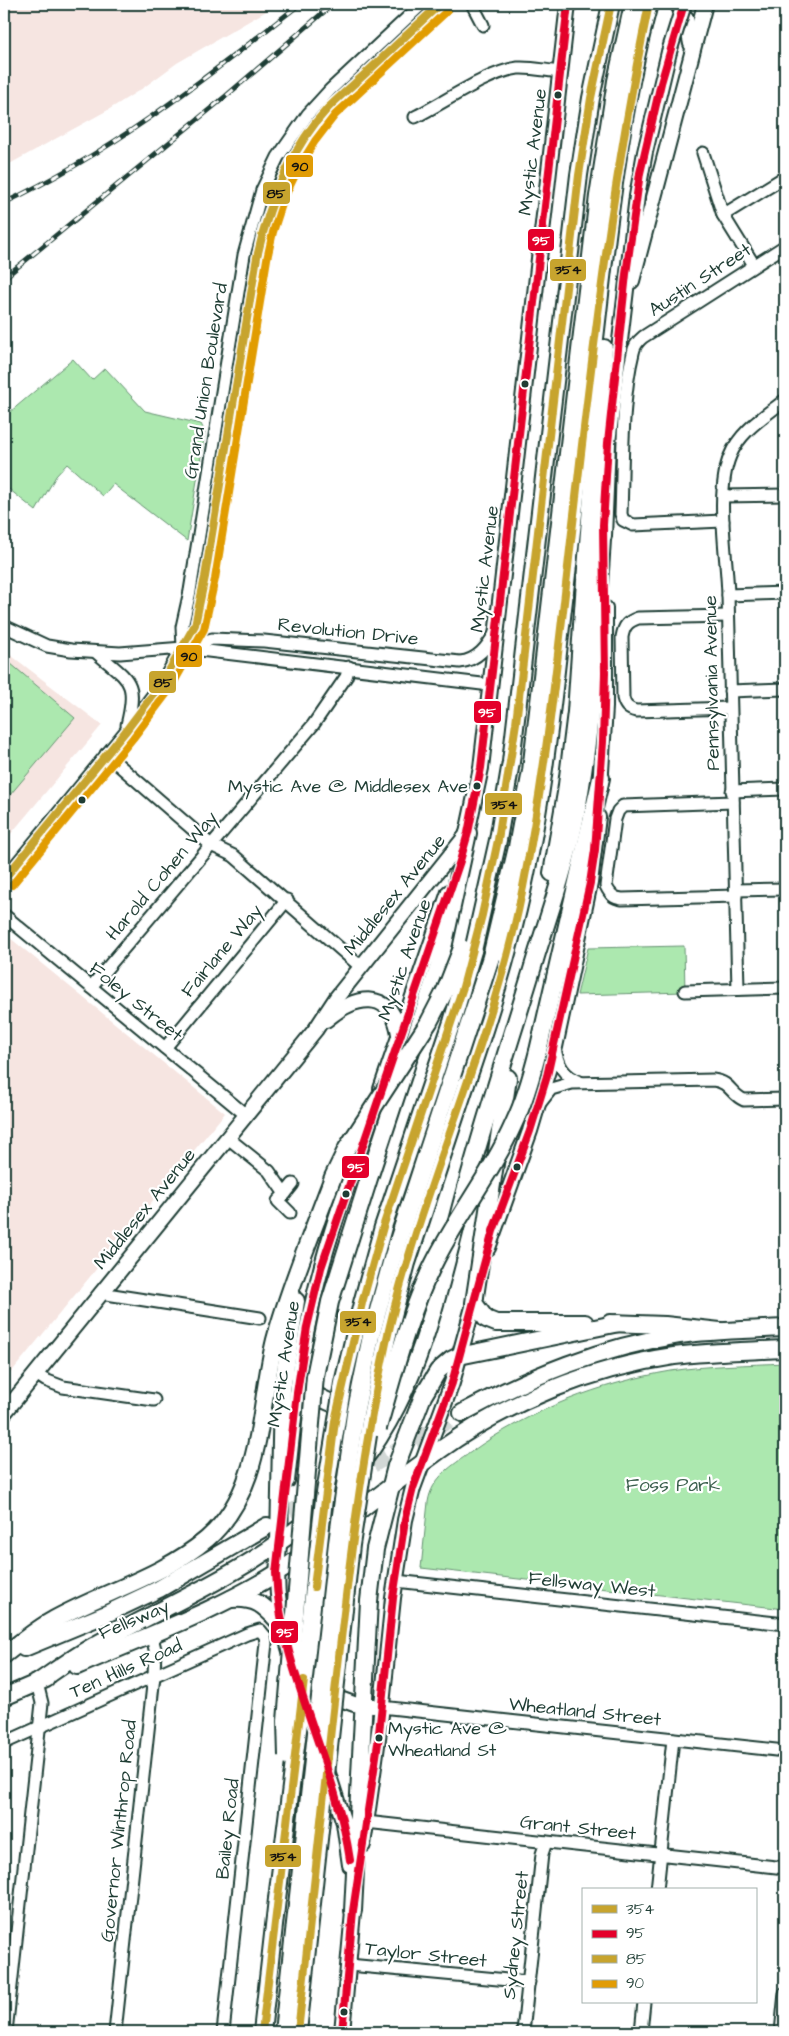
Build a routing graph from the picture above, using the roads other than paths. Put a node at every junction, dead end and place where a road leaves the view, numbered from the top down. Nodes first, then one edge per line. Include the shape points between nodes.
1 (422, 4) edge
2 (440, 4) edge
3 (472, 4) edge
4 (568, 4) edge
5 (576, 4) edge
6 (676, 4) edge
7 (684, 4) edge
8 (705, 4) edge
9 (640, 6) edge
10 (610, 11) edge
11 (483, 25) dead end
12 (564, 29) junction
13 (692, 55) junction
14 (561, 72) junction
15 (415, 117) dead end
16 (296, 128) junction
17 (307, 135) junction
18 (703, 153) dead end
19 (618, 167) junction
20 (785, 177) edge
21 (723, 215) junction
22 (785, 246) edge
23 (754, 265) junction
24 (621, 318) junction
25 (785, 400) edge
26 (785, 495) edge
27 (723, 496) junction
28 (723, 521) junction
29 (604, 525) junction
30 (785, 593) edge
31 (728, 595) junction
32 (728, 616) junction
33 (4, 626) edge
34 (497, 630) junction
35 (183, 648) junction
36 (97, 652) junction
37 (349, 667) junction
38 (490, 685) junction
39 (785, 689) edge
40 (730, 691) junction
41 (730, 708) junction
42 (125, 732) junction
43 (106, 754) junction
44 (601, 778) junction
45 (785, 789) edge
46 (732, 796) junction
47 (468, 833) junction
48 (211, 845) junction
49 (4, 879) edge
50 (785, 889) edge
51 (736, 893) junction
52 (287, 900) junction
53 (4, 915) edge
54 (539, 949) junction
55 (468, 950) junction
56 (498, 958) junction
57 (361, 967) junction
58 (91, 987) junction
59 (785, 988) edge
60 (738, 989) junction
61 (685, 991) dead end
62 (516, 1022) junction
63 (316, 1029) junction
64 (399, 1034) junction
65 (554, 1046) junction
66 (165, 1048) junction
67 (584, 1083) junction
68 (785, 1099) edge
69 (538, 1105) junction
70 (246, 1115) junction
71 (228, 1138) junction
72 (293, 1184) dead end
73 (285, 1194) junction
74 (290, 1214) dead end
75 (317, 1219) junction
76 (100, 1293) junction
77 (474, 1303) junction
78 (260, 1318) dead end
79 (619, 1323) junction
80 (785, 1328) edge
81 (720, 1331) junction
82 (785, 1349) edge
83 (459, 1356) junction
84 (36, 1374) junction
85 (299, 1376) junction
86 (402, 1398) junction
87 (154, 1400) dead end
88 (4, 1413) edge
89 (462, 1413) tunnel mouth
90 (423, 1463) junction
91 (390, 1487) junction
92 (358, 1494) junction
93 (267, 1526) tunnel mouth
94 (279, 1543) junction
95 (276, 1574) junction
96 (396, 1581) junction
97 (229, 1599) junction
98 (785, 1624) edge
99 (282, 1625) junction
100 (262, 1631) joint
101 (151, 1634) junction
102 (4, 1656) edge
103 (294, 1666) junction
104 (154, 1676) junction
105 (37, 1683) junction
106 (4, 1697) edge
107 (363, 1705) junction
108 (382, 1707) junction
109 (40, 1726) junction
110 (673, 1739) junction
111 (4, 1742) edge
112 (785, 1752) edge
113 (289, 1803) junction
114 (366, 1822) junction
115 (546, 1842) junction
116 (660, 1855) junction
117 (785, 1868) edge
118 (657, 1888) edge
119 (353, 1911) junction
120 (349, 1965) junction
121 (529, 1982) junction
122 (785, 1993) edge
123 (644, 2004) edge
124 (6, 2032) edge
125 (114, 2032) edge
126 (222, 2032) edge
127 (262, 2032) edge
128 (283, 2032) edge
129 (298, 2032) edge
130 (342, 2032) edge
131 (523, 2032) edge
132 (641, 2032) edge
133 (781, 2032) edge

1 - 16 street, Grand Union Boulevard via 330,90
2 - 17 street, Grand Union Boulevard via 341,96
3 - 11 street
4 - 12 main road, Mystic Avenue
5 - 12 main road
6 - 13 main road via 686,18
7 - 24 main road, Mystic Avenue, bridge via 640,173
8 - 13 main road
9 - 19 highway
9 - 56 highway via 616,81 598,196 531,770
10 - 55 highway via 591,98 579,175 505,799 490,878
12 - 14 main road, Mystic Avenue
13 - 24 main road
14 - 15 street via 530,68 506,71
14 - 34 main road, Mystic Avenue
16 - 17 street
16 - 35 street, Grand Union Boulevard via 262,190 248,237 182,627
17 - 35 street, Grand Union Boulevard via 275,194 263,229 204,585 195,626
18 - 21 street
19 - 54 highway via 576,712 566,793
19 - 56 highway via 544,772 523,887
20 - 21 street
21 - 23 street
22 - 23 street, Austin Street
23 - 28 street, Austin Street via 643,337 635,346 626,400 623,520 632,525
24 - 29 main road, Mystic Avenue via 608,443
25 - 27 street, Pennsylvania Avenue via 740,439 730,456
26 - 27 street
27 - 28 street, Pennsylvania Avenue
28 - 31 street, Pennsylvania Avenue
29 - 44 main road, Mystic Avenue via 605,673
29 - 54 highway via 580,794 568,851
30 - 31 street
31 - 32 street, Pennsylvania Avenue
32 - 40 street, Pennsylvania Avenue
32 - 41 street via 638,618 629,621 622,637 622,665 623,698 629,709
33 - 36 street, Revolution Drive via 47,646
34 - 35 street, Revolution Drive via 480,654 460,662 264,641 212,639
34 - 38 main road, Mystic Avenue
35 - 36 street, Revolution Drive
35 - 37 street, Revolution Drive
35 - 42 street, Grand Union Boulevard
36 - 42 street via 129,681 133,699
37 - 38 street, Revolution Drive
37 - 48 street, Harold Cohen Way via 346,677 313,725
38 - 47 main road, Mystic Avenue
39 - 40 street
40 - 41 street, Pennsylvania Avenue
41 - 46 street, Pennsylvania Avenue
42 - 43 street, Grand Union Boulevard
43 - 48 street
43 - 49 street, Grand Union Boulevard
44 - 65 main road, Mystic Avenue via 590,883
44 - 92 highway, bridge via 528,1090 496,1158 441,1250 418,1300
45 - 46 street
46 - 51 street, Pennsylvania Avenue
46 - 51 street via 623,806 615,819 606,886 614,898
47 - 57 main road, Middlesex Avenue
47 - 64 main road, Mystic Avenue
47 - 113 highway, bridge via 435,979 332,1294 314,1376 286,1721
48 - 52 street via 234,856
48 - 58 street, Harold Cohen Way
50 - 51 street
51 - 60 street, Pennsylvania Avenue
52 - 57 street
52 - 66 street, Fairlane Way
53 - 58 street, Foley Street
54 - 62 highway
55 - 75 highway, bridge via 429,1022 347,1148
55 - 113 highway, bridge via 450,1029 383,1227 343,1383 324,1500
56 - 92 highway, bridge via 484,1032 397,1300 370,1416
56 - 128 highway, bridge via 392,1259 371,1336 355,1414 337,1543
57 - 63 main road, Middlesex Avenue
58 - 66 street, Foley Street
59 - 60 street
60 - 61 street
62 - 77 highway
62 - 86 highway via 429,1325
63 - 64 main road, Middlesex Avenue via 343,1007 364,1000 373,1001 390,1012
63 - 70 main road, Middlesex Avenue
64 - 85 main road, Mystic Avenue via 321,1268
65 - 67 street via 560,1067 573,1080
65 - 69 main road, Mystic Avenue
66 - 70 street, Foley Street
67 - 68 street via 722,1081 744,1100
67 - 69 street via 551,1089
69 - 77 main road, Mystic Avenue via 493,1230
70 - 71 main road, Middlesex Avenue
71 - 73 street via 268,1171
71 - 76 main road, Middlesex Avenue
72 - 73 street
73 - 74 street via 278,1201
75 - 94 highway via 299,1289 284,1371
75 - 102 highway via 280,1321 251,1470 226,1519 206,1540 180,1558 52,1620
76 - 78 street
76 - 84 main road, Middlesex Avenue
77 - 79 highway via 486,1319 496,1323
77 - 83 main road, Mystic Avenue
79 - 81 highway
79 - 83 highway
80 - 81 highway
81 - 89 highway via 658,1339 590,1356 524,1381
82 - 90 highway, Fellsway via 674,1356 592,1376 546,1392 502,1413
83 - 90 main road, Mystic Avenue
83 - 91 highway via 443,1366 430,1382 404,1442
84 - 87 street via 63,1387
84 - 88 main road, Middlesex Avenue
85 - 86 highway via 316,1396 349,1408 385,1409
85 - 94 main road, Mystic Avenue
86 - 94 highway via 354,1473 316,1513
90 - 91 highway, Fellsway
90 - 96 main road, Mystic Avenue via 409,1504
91 - 95 highway, Fellsway
91 - 107 highway via 372,1573
92 - 129 highway, bridge
93 - 102 highway, Fellsway via 158,1589
94 - 95 main road, Mystic Avenue
94 - 105 highway via 224,1578 93,1646
95 - 97 highway, Fellsway
95 - 99 main road, Mystic Avenue
96 - 98 street, Fellsway West
96 - 108 main road, Mystic Avenue
97 - 99 highway via 258,1602
97 - 101 highway, Fellsway
99 - 103 main road, Mystic Avenue
100 - 104 street, Ten Hills Road via 248,1634
100 - 126 street, Bailey Road via 266,1643
101 - 104 street, Governor Winthrop Road via 155,1646
101 - 105 highway, Fellsway
103 - 107 main road via 308,1682 324,1693
103 - 119 main road, Mystic Avenue via 344,1823
104 - 109 street, Ten Hills Road
104 - 125 street, Governor Winthrop Road
105 - 106 highway, Fellsway
105 - 109 street via 42,1697
107 - 108 main road
107 - 119 highway
108 - 110 street, Wheatland Street
108 - 114 main road, Mystic Avenue
109 - 111 street, Ten Hills Road
109 - 124 street
110 - 112 street, Wheatland Street
110 - 116 street
113 - 127 highway, bridge
114 - 115 street, Grant Street
114 - 119 main road, Mystic Avenue
115 - 116 street, Grant Street
115 - 121 street, Sydney Street via 542,1854
116 - 117 street, Grant Street
116 - 118 street
119 - 120 main road, Mystic Avenue
120 - 121 street, Taylor Street
120 - 130 main road, Mystic Avenue
121 - 131 street, Sydney Street
122 - 133 street
123 - 132 street

